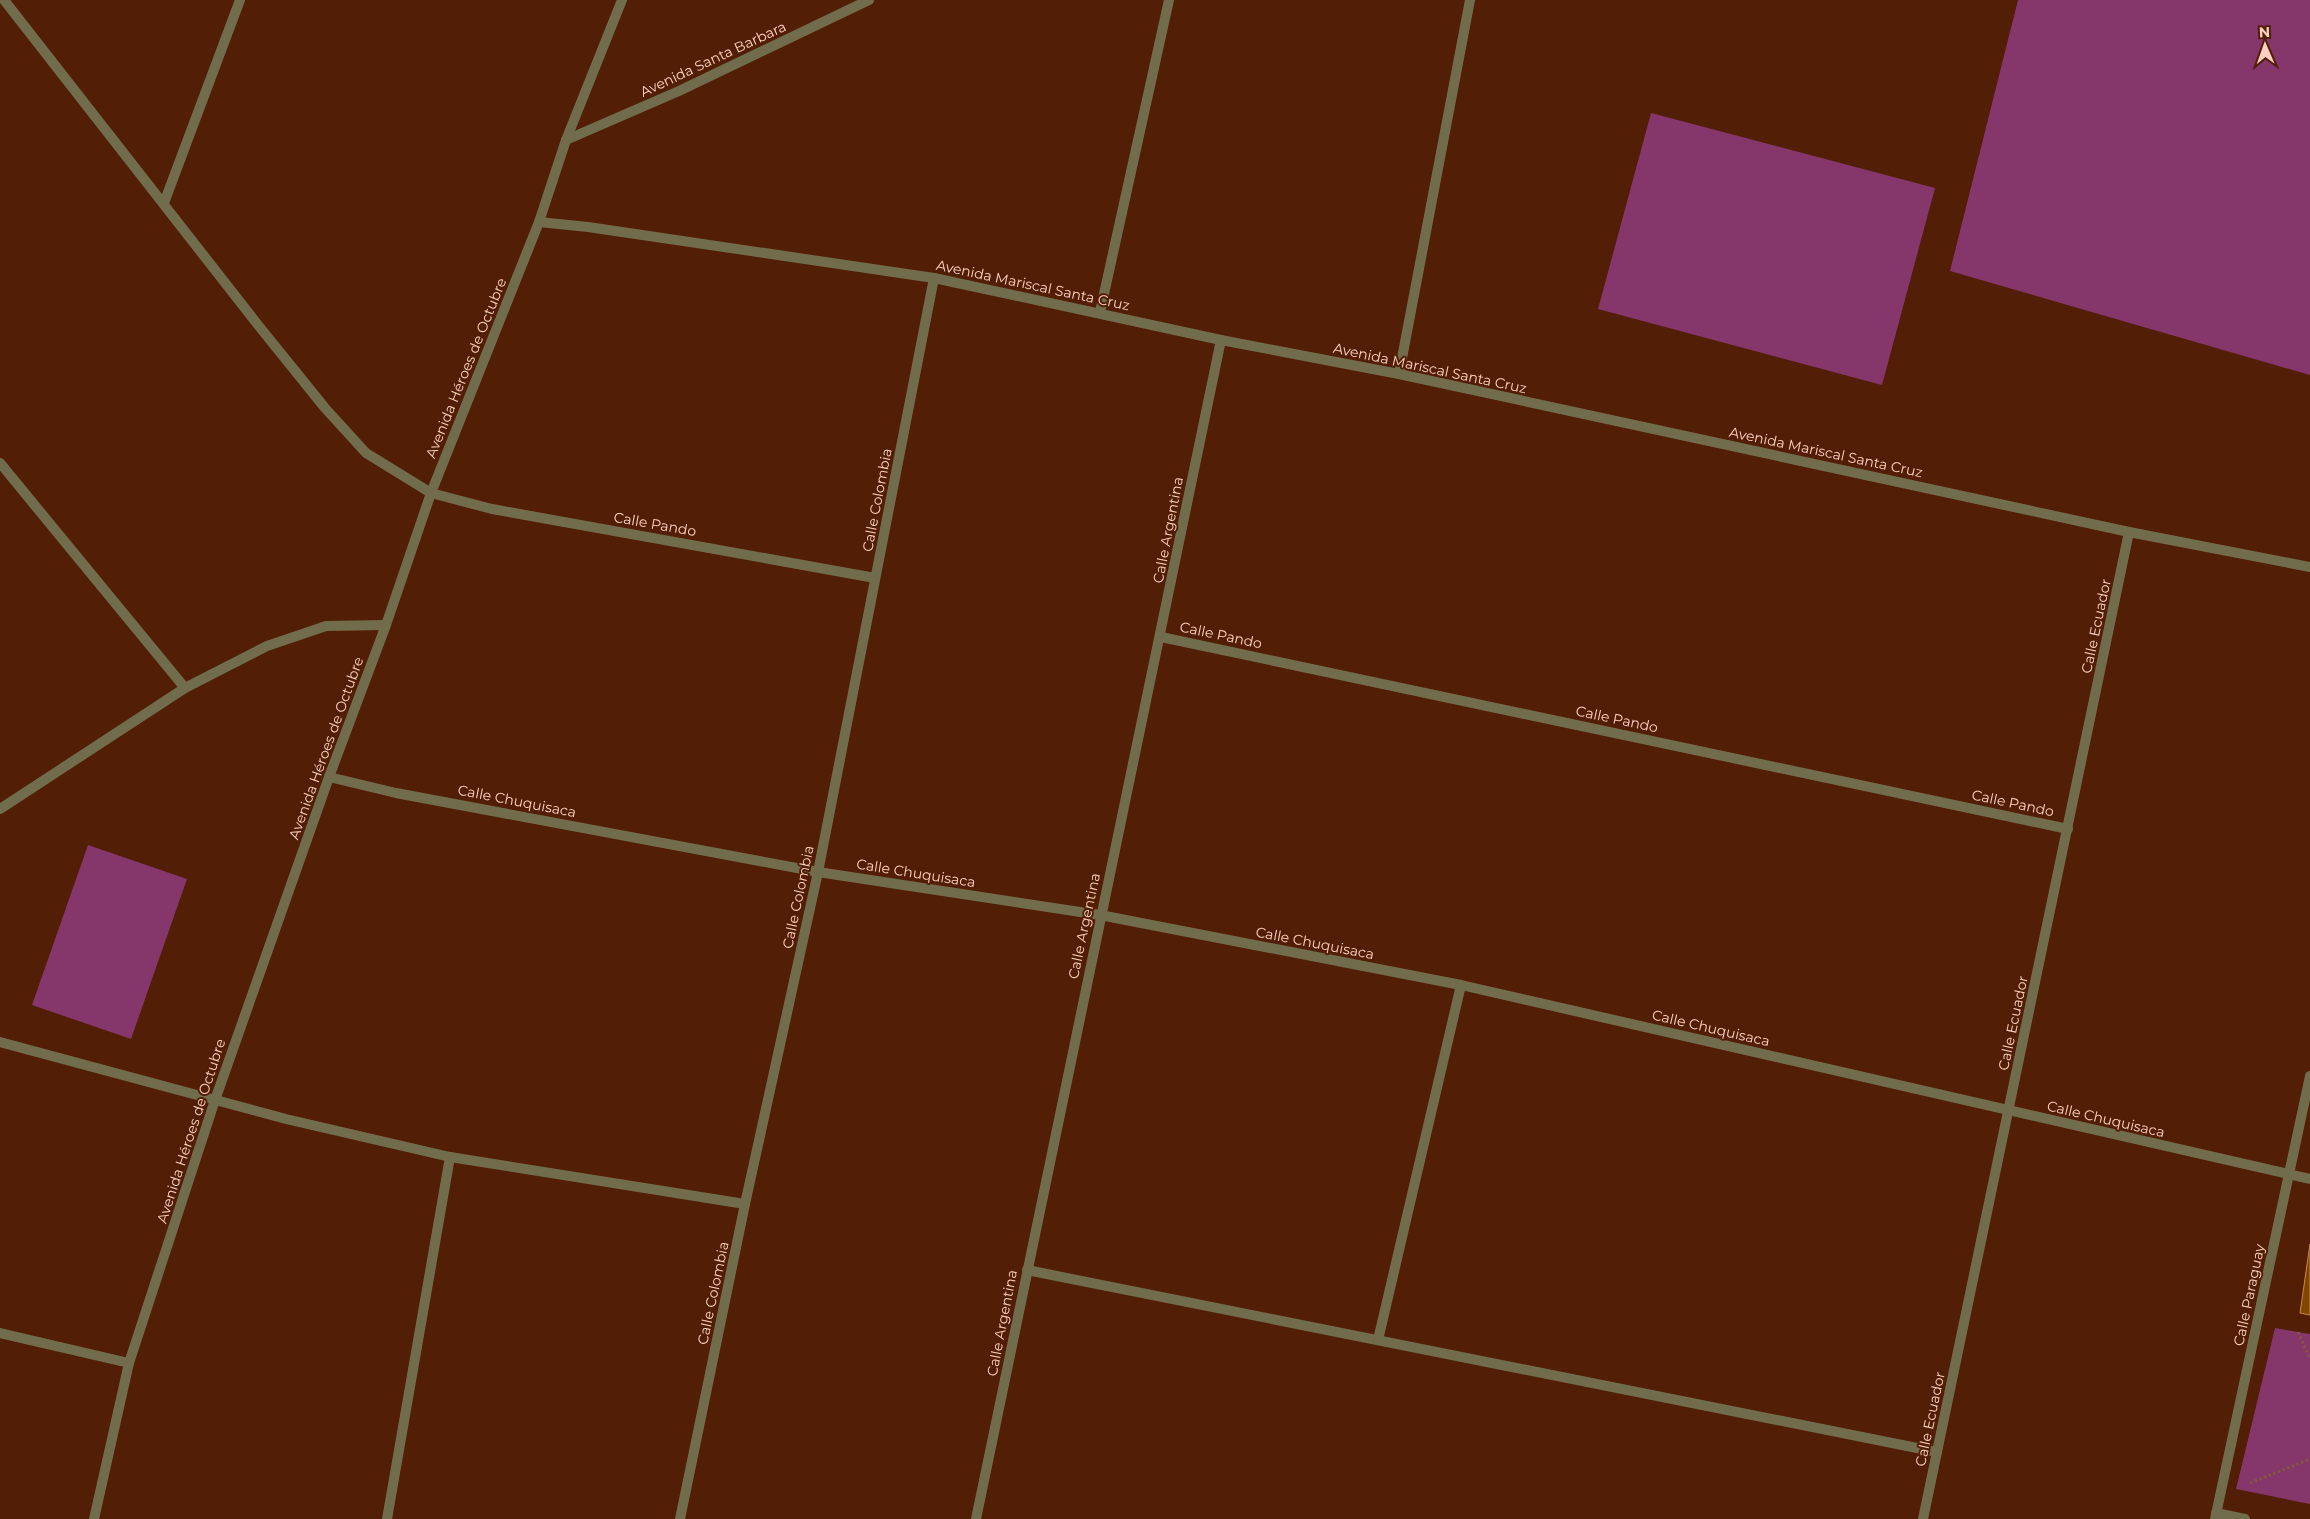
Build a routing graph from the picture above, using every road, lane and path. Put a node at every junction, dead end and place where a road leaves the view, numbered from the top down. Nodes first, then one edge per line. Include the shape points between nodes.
1 (4, 0) edge
2 (240, 0) edge
3 (622, 0) edge
4 (869, 0) edge
5 (1169, 0) edge
6 (1470, 0) edge
7 (566, 140) junction
8 (164, 203) junction
9 (539, 222) junction
10 (934, 278) junction
11 (1100, 312) junction
12 (1221, 340) junction
13 (1399, 374) junction
14 (0, 463) edge
15 (431, 493) junction
16 (2129, 532) junction
17 (2310, 567) edge
18 (876, 578) junction
19 (386, 625) junction
20 (1161, 637) junction
21 (184, 688) junction
22 (329, 777) junction
23 (0, 810) edge
24 (2068, 829) junction
25 (818, 872) junction
26 (1100, 915) junction
27 (1461, 985) junction
28 (0, 1042) edge
29 (2310, 1076) edge
30 (215, 1100) junction
31 (2008, 1110) junction
32 (450, 1157) junction
33 (2288, 1175) junction
34 (2310, 1179) edge
35 (745, 1204) junction
36 (1027, 1270) junction
37 (2298, 1332) dead end
38 (0, 1333) edge
39 (1378, 1340) junction
40 (2310, 1359) edge
41 (129, 1363) junction
42 (1937, 1452) junction
43 (2310, 1459) edge
44 (2244, 1486) dead end
45 (2216, 1516) edge
46 (94, 1519) edge
47 (387, 1519) edge
48 (680, 1519) edge
49 (976, 1519) edge
50 (1923, 1519) edge
51 (2245, 1519) edge

1 - 8 street, Calle Pando
2 - 8 street
3 - 7 street, Avenida Héroes de Octubre
4 - 7 street, Avenida Santa Barbara via 679,91
5 - 11 street
6 - 13 street
7 - 9 street, Avenida Héroes de Octubre
8 - 15 street, Calle Pando via 288,362 360,446
9 - 10 street, Avenida Mariscal Santa Cruz
9 - 15 street, Avenida Héroes de Octubre
10 - 11 street, Avenida Mariscal Santa Cruz
10 - 18 street, Calle Colombia
11 - 12 street, Avenida Mariscal Santa Cruz
12 - 13 street, Avenida Mariscal Santa Cruz
12 - 20 street, Calle Argentina
13 - 16 street, Avenida Mariscal Santa Cruz
14 - 21 street
15 - 18 street, Calle Pando via 492,509
15 - 19 street, Avenida Héroes de Octubre
16 - 17 street, Avenida Mariscal Santa Cruz
16 - 24 street, Calle Ecuador
18 - 25 street, Calle Colombia
19 - 21 street via 326,626 267,646
19 - 22 street, Avenida Héroes de Octubre
20 - 24 street, Calle Pando
20 - 26 street, Calle Argentina
21 - 23 street
22 - 25 street, Calle Chuquisaca via 396,793
22 - 30 street, Avenida Héroes de Octubre
24 - 31 street, Calle Ecuador
25 - 26 street, Calle Chuquisaca
25 - 35 street, Calle Colombia
26 - 27 street, Calle Chuquisaca
26 - 36 street, Calle Argentina
27 - 31 street, Calle Chuquisaca
27 - 39 street
28 - 30 street
29 - 33 street, Calle Paraguay
30 - 32 street
30 - 41 street, Avenida Héroes de Octubre
31 - 33 street, Calle Chuquisaca
31 - 42 street, Calle Ecuador
32 - 35 street
32 - 47 street
33 - 34 street, Calle Chuquisaca
33 - 45 street, Calle Paraguay
35 - 48 street, Calle Colombia
36 - 39 street
36 - 49 street, Calle Argentina
37 - 40 path
38 - 41 street
39 - 42 street
41 - 46 street, Avenida Héroes de Octubre
42 - 50 street, Calle Ecuador
43 - 44 path
45 - 51 street

